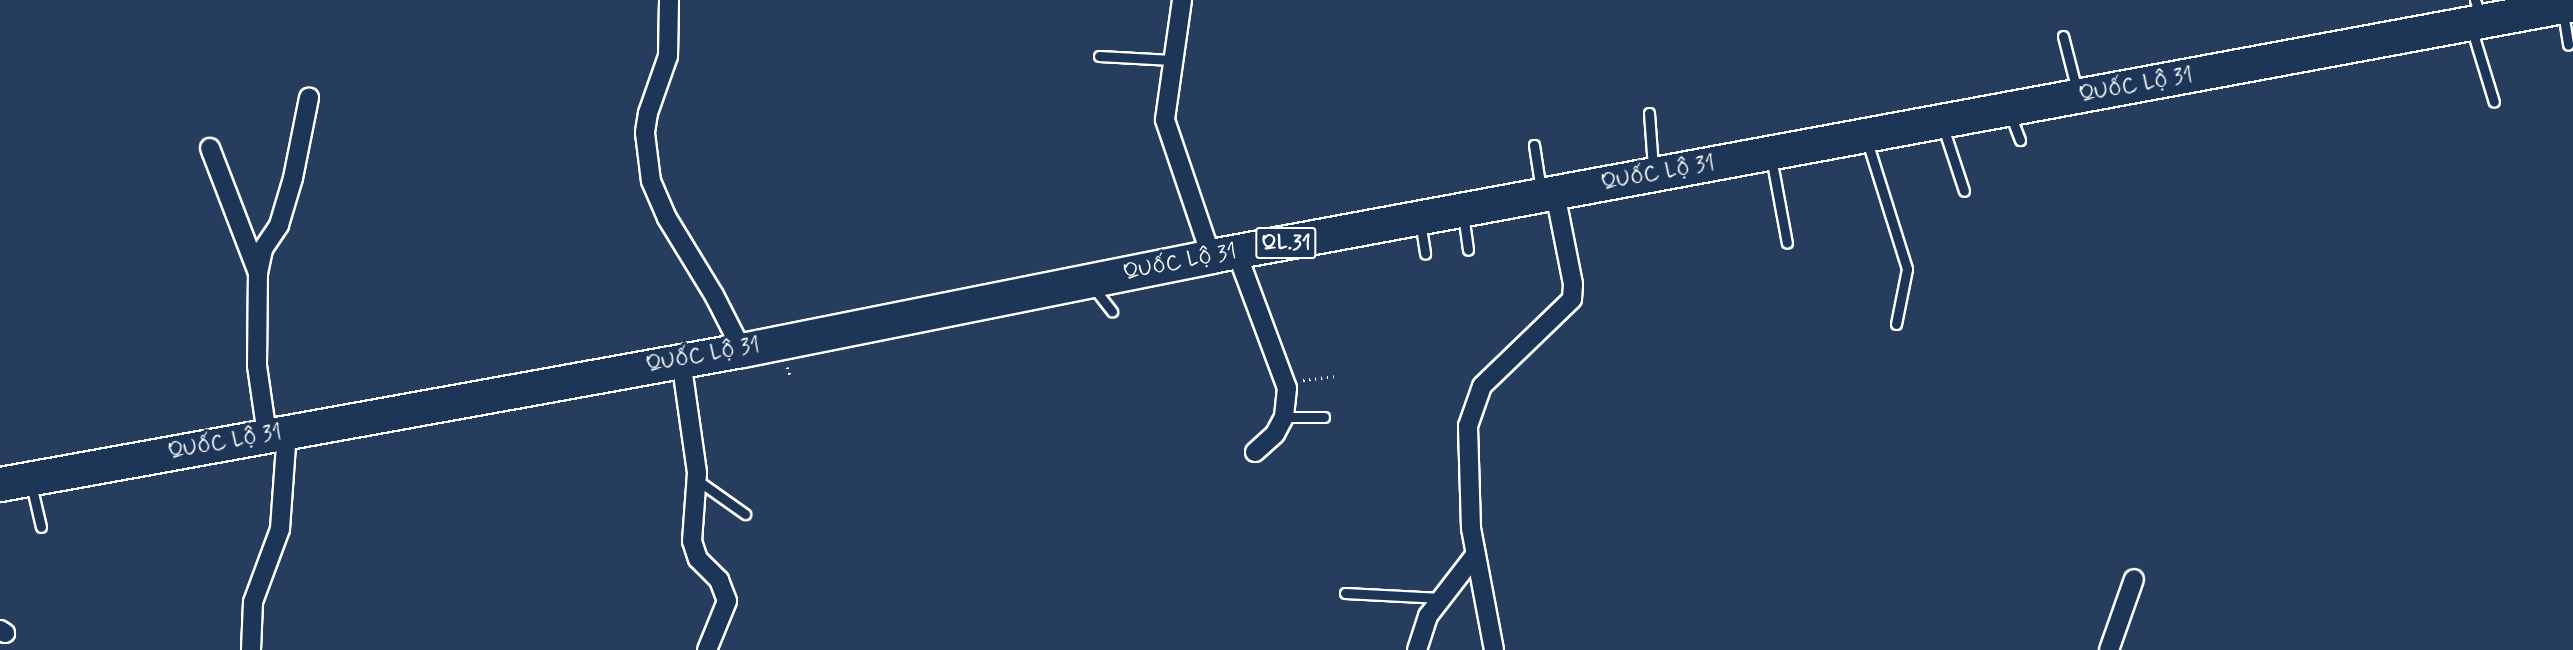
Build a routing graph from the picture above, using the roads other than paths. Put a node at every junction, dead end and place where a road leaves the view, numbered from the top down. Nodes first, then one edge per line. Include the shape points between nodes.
1 (669, 0) edge
2 (1182, 0) edge
3 (2568, 5) edge
4 (2476, 15) edge
5 (2063, 36) dead end
6 (2568, 45) dead end
7 (1099, 56) dead end
8 (1172, 60) junction
9 (2078, 96) junction
10 (309, 98) dead end
11 (2494, 102) dead end
12 (2008, 109) junction
13 (1649, 113) dead end
14 (1941, 122) junction
15 (1866, 136) junction
16 (2020, 140) dead end
17 (1534, 145) dead end
18 (210, 148) dead end
19 (1770, 154) junction
20 (1653, 174) junction
21 (1964, 191) dead end
22 (1549, 194) junction
23 (1462, 212) junction
24 (1419, 219) junction
25 (1787, 243) dead end
26 (1468, 250) dead end
27 (1224, 254) junction
28 (1425, 255) dead end
29 (258, 273) junction
30 (1087, 281) junction
31 (1112, 310) dead end
32 (1896, 324) dead end
33 (742, 350) junction
34 (681, 360) junction
35 (1284, 417) junction
36 (1324, 417) dead end
37 (280, 438) junction
38 (1255, 452) dead end
39 (697, 480) junction
40 (15, 481) edge
41 (745, 514) dead end
42 (41, 527) dead end
43 (1476, 554) junction
44 (2134, 579) dead end
45 (1345, 593) dead end
46 (1441, 598) junction
47 (251, 650) edge
48 (707, 650) edge
49 (1417, 650) edge
50 (1494, 650) edge
51 (2109, 650) edge

1 - 33 street via 668,56 645,133 651,181 667,218
2 - 8 street
3 - 4 highway, QUỐC LỘ 31 / QL.31
3 - 6 lane
4 - 9 highway, QUỐC LỘ 31 / QL.31
4 - 11 lane
5 - 9 lane
7 - 8 lane
8 - 27 street via 1165,98 1168,134
9 - 12 highway, QUỐC LỘ 31 / QL.31
10 - 29 street via 293,178 279,225 263,249
12 - 14 highway, QUỐC LỘ 31 / QL.31
12 - 16 lane
13 - 20 lane
14 - 15 highway, QUỐC LỘ 31 / QL.31
14 - 21 lane
15 - 19 highway, QUỐC LỘ 31 / QL.31
15 - 32 lane via 1907,269
17 - 22 lane
18 - 29 street
19 - 20 highway, QUỐC LỘ 31 / QL.31
19 - 25 lane
20 - 22 highway, QUỐC LỘ 31 / QL.31
22 - 23 highway, QUỐC LỘ 31 / QL.31
22 - 43 street via 1574,291 1572,299 1482,386 1472,408 1467,446
23 - 24 highway, QUỐC LỘ 31 / QL.31
23 - 26 lane
24 - 27 highway, QUỐC LỘ 31 / QL.31
24 - 28 lane
27 - 30 highway, QUỐC LỘ 31 / QL.31
27 - 35 street via 1285,383
29 - 37 street via 257,366
30 - 31 lane
30 - 33 highway, QUỐC LỘ 31 / QL.31
33 - 34 highway, QUỐC LỘ 31 / QL.31
34 - 37 highway, QUỐC LỘ 31 / QL.31
34 - 39 street
35 - 36 lane
35 - 38 street via 1275,434
37 - 40 highway, QUỐC LỘ 31 / QL.31
37 - 47 street via 280,529 253,602
39 - 41 lane
39 - 48 street via 692,541 698,559 719,580 727,601
40 - 42 lane
43 - 46 street
43 - 50 street
44 - 51 street
45 - 46 lane
46 - 49 street via 1422,627

